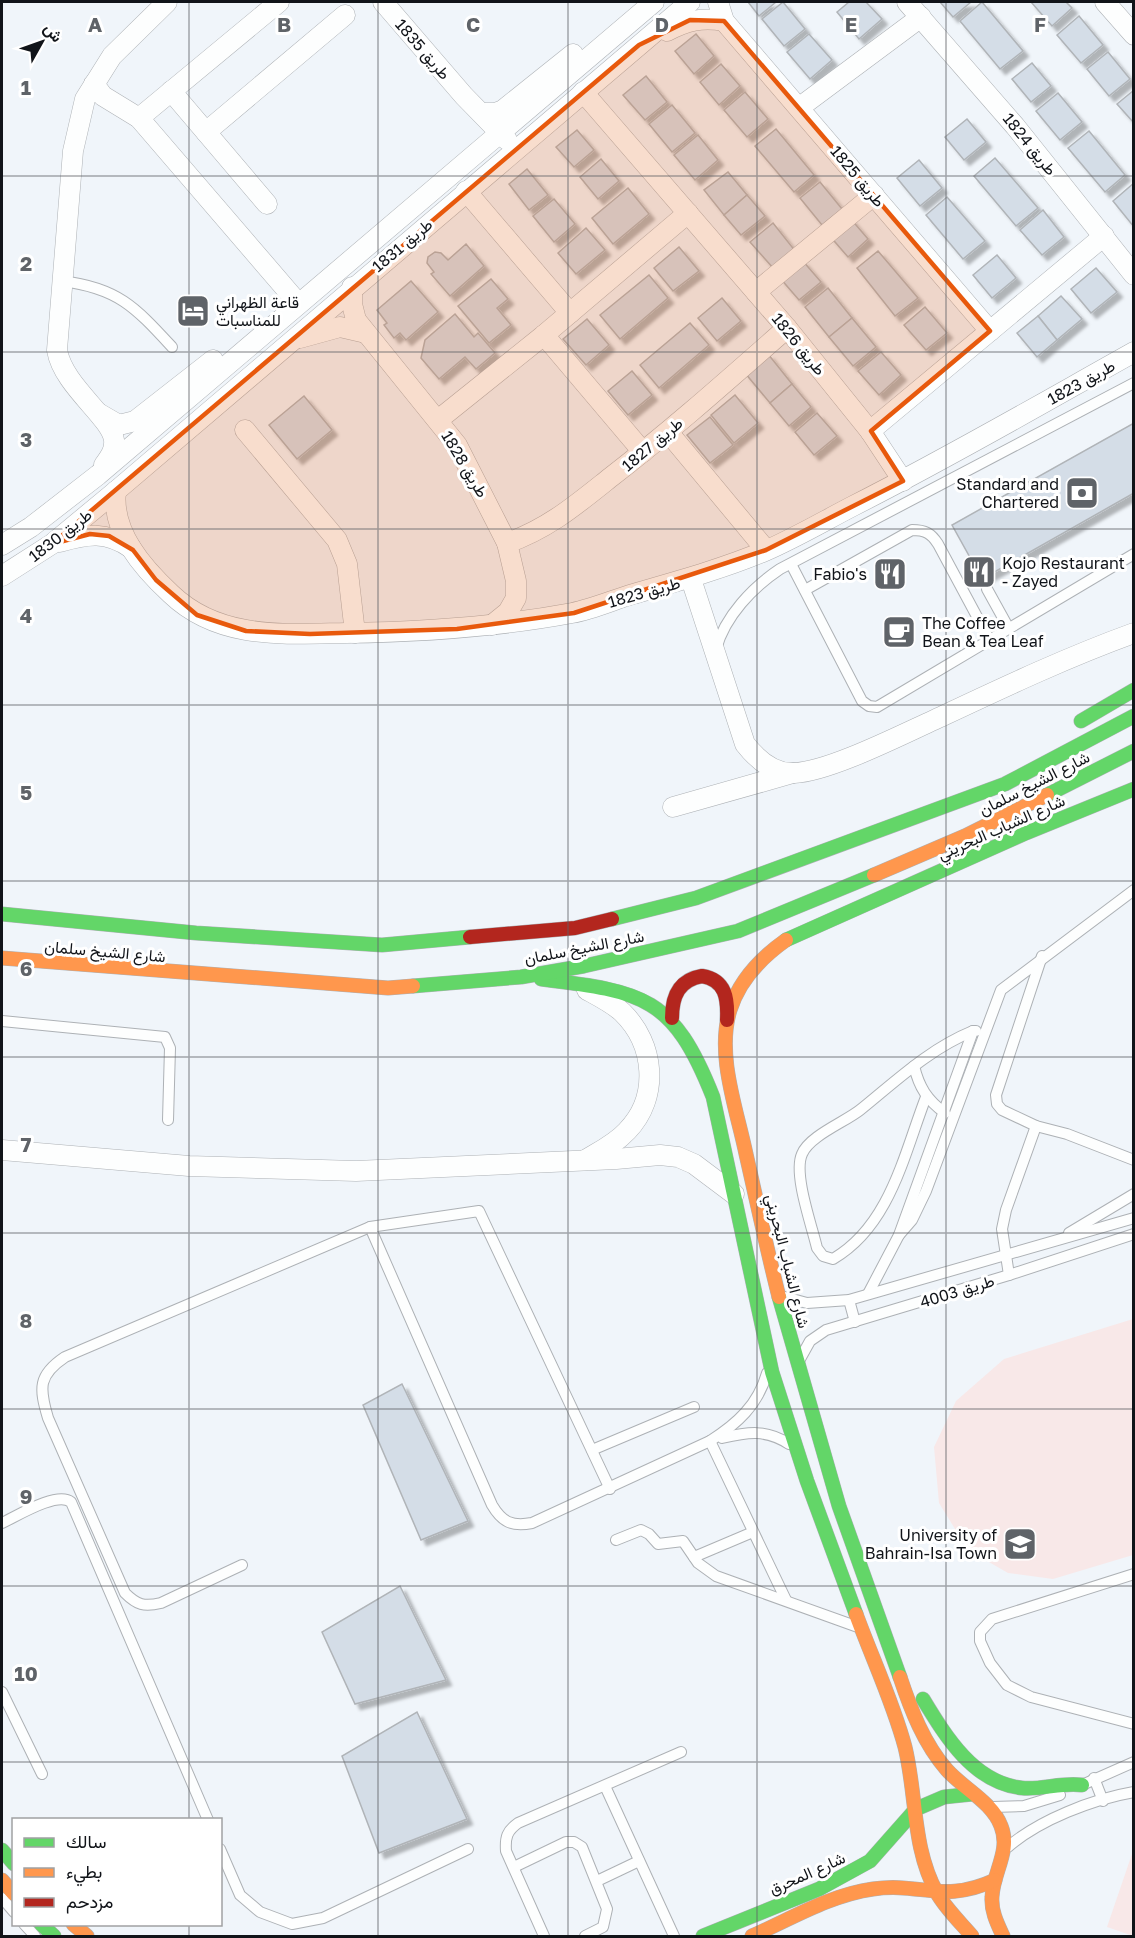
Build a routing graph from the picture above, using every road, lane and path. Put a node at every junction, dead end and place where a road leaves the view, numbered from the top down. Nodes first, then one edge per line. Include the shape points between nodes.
1 (167, 2) edge
2 (279, 2) edge
3 (654, 2) edge
4 (690, 2) edge
5 (718, 2) edge
6 (908, 2) edge
7 (1105, 2) edge
8 (394, 5) edge
9 (345, 15) dead end
10 (921, 17) junction
11 (724, 21) junction
12 (1134, 35) edge
13 (611, 37) junction
14 (639, 45) junction
15 (94, 84) junction
16 (171, 91) junction
17 (583, 92) junction
18 (464, 96) junction
19 (118, 105) junction
20 (800, 107) junction
21 (483, 113) junction
22 (140, 118) junction
23 (77, 126) junction
24 (500, 130) junction
25 (206, 132) junction
26 (515, 149) junction
27 (471, 155) junction
28 (466, 191) junction
29 (874, 195) junction
30 (267, 204) dead end
31 (688, 213) junction
32 (1104, 236) junction
33 (1134, 275) edge
34 (62, 281) junction
35 (352, 287) junction
36 (756, 292) junction
37 (298, 303) junction
38 (570, 313) junction
39 (786, 328) junction
40 (990, 332) junction
41 (366, 333) junction
42 (544, 335) junction
43 (290, 341) junction
44 (172, 347) dead end
45 (242, 351) junction
46 (1134, 352) edge
47 (1134, 383) edge
48 (85, 400) junction
49 (438, 420) junction
50 (245, 430) dead end
51 (870, 430) junction
52 (668, 432) junction
53 (643, 452) junction
54 (98, 475) junction
55 (903, 481) junction
56 (116, 491) junction
57 (507, 543) junction
58 (52, 544) junction
59 (2, 545) edge
60 (133, 550) junction
61 (766, 550) junction
62 (1134, 554) edge
63 (791, 564) junction
64 (2, 576) edge
65 (691, 579) junction
66 (516, 581) junction
67 (987, 589) dead end
68 (805, 590) junction
69 (548, 616) junction
70 (492, 625) junction
71 (1008, 627) junction
72 (355, 633) junction
73 (1134, 633) edge
74 (989, 639) junction
75 (715, 655) junction
76 (1134, 690) edge
77 (1134, 716) edge
78 (1066, 729) dead end
79 (1134, 751) edge
80 (793, 773) junction
81 (1134, 775) edge
82 (962, 785) dead end
83 (1134, 789) edge
84 (673, 807) dead end
85 (859, 836) junction
86 (965, 836) junction
87 (1134, 890) edge
88 (2, 904) edge
89 (2, 914) edge
90 (111, 925) junction
91 (1042, 956) junction
92 (2, 958) edge
93 (521, 976) junction
94 (573, 983) junction
95 (672, 1018) junction
96 (727, 1020) junction
97 (2, 1021) edge
98 (984, 1028) junction
99 (973, 1031) junction
100 (914, 1066) junction
101 (926, 1097) junction
102 (945, 1113) junction
103 (168, 1120) dead end
104 (1036, 1126) junction
105 (2, 1150) edge
106 (1134, 1160) edge
107 (583, 1161) junction
108 (734, 1194) junction
109 (1134, 1194) edge
110 (1134, 1218) edge
111 (370, 1227) junction
112 (899, 1234) junction
113 (1134, 1234) edge
114 (1056, 1241) junction
115 (1005, 1255) junction
116 (1009, 1275) junction
117 (777, 1294) junction
118 (868, 1294) junction
119 (849, 1300) junction
120 (855, 1322) junction
121 (770, 1362) junction
122 (799, 1367) junction
123 (694, 1407) dead end
124 (710, 1441) junction
125 (592, 1450) junction
126 (798, 1452) junction
127 (610, 1489) junction
128 (2, 1523) edge
129 (753, 1532) junction
130 (616, 1540) dead end
131 (694, 1557) junction
132 (242, 1565) dead end
133 (1134, 1574) edge
134 (864, 1580) junction
135 (786, 1600) junction
136 (861, 1628) junction
137 (2, 1692) edge
138 (1134, 1724) edge
139 (681, 1752) dead end
140 (1134, 1762) edge
141 (42, 1774) dead end
142 (1088, 1781) junction
143 (605, 1786) junction
144 (1134, 1792) edge
145 (973, 1794) junction
146 (1103, 1801) junction
147 (989, 1807) junction
148 (916, 1809) junction
149 (207, 1818) edge
150 (468, 1849) dead end
151 (1006, 1849) junction
152 (2, 1850) edge
153 (222, 1854) edge
154 (639, 1861) junction
155 (12, 1862) edge
156 (513, 1867) junction
157 (2, 1880) edge
158 (995, 1880) junction
159 (597, 1881) junction
160 (12, 1892) edge
161 (938, 1895) junction
162 (2, 1898) edge
163 (12, 1910) edge
164 (75, 1926) edge
165 (87, 1936) edge
166 (544, 1936) edge
167 (585, 1936) edge
168 (674, 1936) edge
169 (703, 1936) edge
170 (752, 1936) edge
171 (972, 1936) edge
172 (1003, 1936) edge

1 - 15 street via 126,39
2 - 16 street
3 - 13 street, طريق 1831
4 - 14 street, طريق 1831
5 - 11 street, طريق 1825
6 - 10 street, طريق 1824
7 - 12 street
8 - 18 street, طريق 1835
9 - 25 street
10 - 20 street
10 - 32 street, طريق 1824
11 - 14 street via 690,20
11 - 20 street, طريق 1825
13 - 21 street via 571,54 503,110
13 - 24 street, طريق 1831
14 - 17 street, طريق 1831
15 - 19 street via 103,96
15 - 23 street
16 - 22 street
16 - 25 street
17 - 26 street, طريق 1831
17 - 31 street, طريق 1826
18 - 21 street, طريق 1835
18 - 27 street, طريق 1835 via 477,128
19 - 22 street
19 - 23 street via 96,111
20 - 29 street, طريق 1825
21 - 24 street, طريق 1835
22 - 37 street
23 - 34 street
24 - 26 street, طريق 1835
24 - 27 street, طريق 1831
25 - 30 street
26 - 28 street, طريق 1831
27 - 37 street, طريق 1831
28 - 35 street, طريق 1831
28 - 38 street
29 - 36 street
29 - 40 street, طريق 1825
31 - 36 street, طريق 1826
31 - 38 street
32 - 33 street, طريق 1824
32 - 40 street
34 - 44 lane via 93,286 119,296 140,312
34 - 48 street via 57,331 59,359
35 - 41 street, طريق 1828 via 353,312
35 - 43 street, طريق 1831
36 - 39 street, طريق 1826
37 - 45 street, طريق 1831
38 - 42 street
39 - 51 street, طريق 1826
39 - 52 street, طريق 1827
40 - 51 street
41 - 43 street via 340,327
41 - 49 street, طريق 1828
42 - 49 street
42 - 53 street
43 - 56 street, طريق 1831
45 - 48 street via 210,361 135,421 124,425 105,419
45 - 54 street, طريق 1831
46 - 55 street, طريق 1823
47 - 63 lane
48 - 54 street via 114,441 111,456
49 - 57 street, طريق 1828 via 472,470
50 - 72 street via 337,540 347,564
51 - 55 street, طريق 1826
52 - 53 street, طريق 1827
52 - 61 street
53 - 57 street, طريق 1827 via 534,534
54 - 59 street, طريق 1830
55 - 61 street, طريق 1823
56 - 58 street, طريق 1830
56 - 60 street, طريق 1823 via 118,524
57 - 66 street, طريق 1828
58 - 60 street, طريق 1823 via 99,534
58 - 64 street, طريق 1830
60 - 72 street, طريق 1823 via 156,580 185,607 212,623 246,631
61 - 65 street, طريق 1823
62 - 71 lane
63 - 68 lane
63 - 75 lane via 769,576 748,597 727,623
65 - 69 street, طريق 1823 via 574,613
65 - 75 street
66 - 69 street, طريق 1828 via 529,601
66 - 70 street, طريق 1828 via 513,605
67 - 71 lane
68 - 74 lane via 912,530 923,530 938,544
68 - 74 lane via 862,701 869,706 884,704
69 - 70 street, طريق 1823
70 - 72 street, طريق 1823
71 - 74 lane
73 - 80 street via 1079,653 886,742
75 - 80 street via 745,744 767,765
76 - 78 street
77 - 85 street, شارع الشيخ سلمان via 1005,784
79 - 86 street, شارع الشيخ سلمان
80 - 84 street
81 - 86 street
82 - 85 street
83 - 96 street, شارع الشباب البحريني via 790,937 751,970
85 - 90 street, شارع الشيخ سلمان via 696,898 575,928 382,945
86 - 93 street, شارع الشيخ سلمان via 738,931 584,966
87 - 91 lane
88 - 90 street via 83,914
89 - 90 street, شارع الشيخ سلمان
91 - 98 lane via 1000,990
91 - 104 lane via 996,1100 1002,1110
92 - 93 street, شارع الشيخ سلمان via 388,988
93 - 94 street
94 - 95 street via 635,995
94 - 107 street via 621,1011 648,1050 650,1065 641,1110 628,1130
95 - 96 street via 672,998 683,982 695,976 720,983 726,994
95 - 108 street via 702,1065 710,1087
96 - 117 street, شارع الشباب البحريني via 726,1038 742,1130
97 - 103 lane via 165,1037 170,1044
98 - 99 lane
98 - 112 lane via 926,1191 912,1220
99 - 100 lane
99 - 102 lane
100 - 101 lane
100 - 101 lane via 801,1154 800,1177 817,1248 823,1256 833,1259 844,1252 879,1215
101 - 102 lane
102 - 112 lane
104 - 106 lane
104 - 115 lane via 1006,1210 1002,1228
105 - 107 street via 189,1166 356,1171
107 - 108 street via 678,1157
108 - 121 street
109 - 114 lane
110 - 114 lane, طريق 4003
111 - 125 lane via 479,1211
111 - 127 lane via 499,1517 517,1526 532,1523
111 - 132 lane via 65,1357 50,1367 42,1382 48,1418 125,1593 136,1604 161,1603
112 - 118 lane
113 - 116 lane, طريق 4003
114 - 115 lane, طريق 4003
115 - 116 lane
115 - 118 lane, طريق 4003
116 - 120 lane, طريق 4003
117 - 119 lane, طريق 4003 via 799,1302
117 - 122 street, شارع الشباب البحريني
118 - 119 lane, طريق 4003
119 - 120 lane
120 - 122 lane, طريق 4003 via 818,1334 805,1349
121 - 124 lane via 761,1391 744,1416
121 - 126 street
122 - 134 street, شارع الشباب البحريني
123 - 125 lane
124 - 126 lane via 761,1432 781,1439
124 - 127 lane
124 - 129 lane
125 - 127 lane
126 - 136 street
128 - 149 lane via 56,1498 70,1502
129 - 131 lane
129 - 135 lane
130 - 131 lane via 646,1531 658,1544 683,1541
131 - 135 lane via 703,1569 716,1576
133 - 138 lane via 992,1619 980,1632 980,1641 997,1675 1018,1693
134 - 142 street via 931,1713 980,1772 1009,1787 1024,1789
134 - 145 street, شارع الشباب البحريني via 928,1742 949,1772
135 - 136 lane
136 - 148 street via 904,1744
137 - 141 lane
139 - 143 lane
140 - 142 lane
142 - 146 lane
142 - 147 lane via 1041,1802 1014,1808
143 - 154 lane
143 - 156 lane via 509,1830 506,1851
144 - 146 lane
145 - 147 street, شارع الشباب البحريني
145 - 148 street, شارع المحرق via 944,1797
146 - 151 lane via 1044,1823
147 - 151 street, شارع الشباب البحريني via 1003,1829
148 - 161 street via 919,1848
148 - 169 street, شارع المحرق via 870,1861 819,1889
150 - 153 lane via 323,1918 292,1924 260,1912 240,1895
151 - 158 street
152 - 155 street
154 - 159 lane
154 - 168 lane
156 - 159 lane via 566,1842 574,1842 582,1847
156 - 166 lane
157 - 160 street
158 - 161 street via 964,1894
158 - 172 street via 992,1905
159 - 167 lane via 608,1917 603,1927
161 - 170 street via 876,1889 854,1893
161 - 171 street
162 - 163 lane
164 - 165 street

